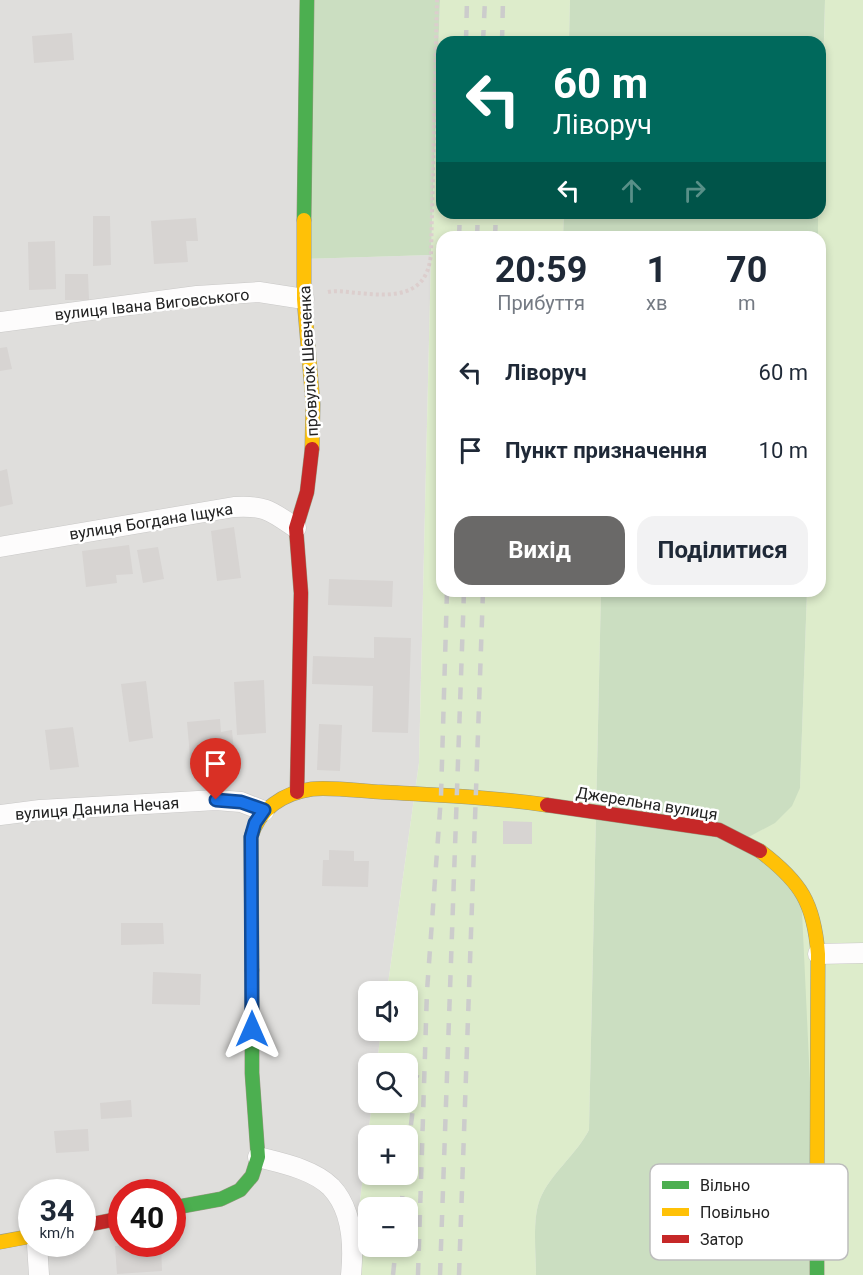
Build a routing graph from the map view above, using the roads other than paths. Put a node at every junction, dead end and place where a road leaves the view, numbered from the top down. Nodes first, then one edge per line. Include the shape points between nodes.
1 (307, 0) edge
2 (304, 299) junction
3 (0, 322) edge
4 (296, 528) junction
5 (0, 547) edge
6 (297, 792) junction
7 (264, 810) junction
8 (0, 815) edge
9 (863, 953) edge
10 (818, 954) junction
11 (258, 1157) junction
12 (817, 1164) edge
13 (186, 1205) edge
14 (18, 1239) edge
15 (0, 1242) edge
16 (38, 1257) edge
17 (817, 1260) edge
18 (39, 1275) edge
19 (351, 1275) edge
20 (817, 1275) edge

1 - 2 street, провулок Шевченка
2 - 3 street, вулиця Івана Виговського via 258,292 197,296
2 - 4 street, провулок Шевченка via 313,445 307,492
4 - 5 street, вулиця Богдана Іщука via 256,506 234,507
4 - 6 street, провулок Шевченка via 301,593
6 - 7 street, Джерельна вулиця
6 - 10 street, Джерельна вулиця via 328,789 496,798 719,830 761,851 791,876 810,908
7 - 8 street, вулиця Данила Нечая via 241,802 216,800
7 - 11 street via 251,837 252,1073
9 - 10 street
10 - 12 street, Джерельна вулиця
11 - 13 street via 252,1176 240,1190
11 - 19 street via 311,1174 330,1186 351,1227
14 - 15 street
16 - 18 street
17 - 20 street, Джерельна вулиця

